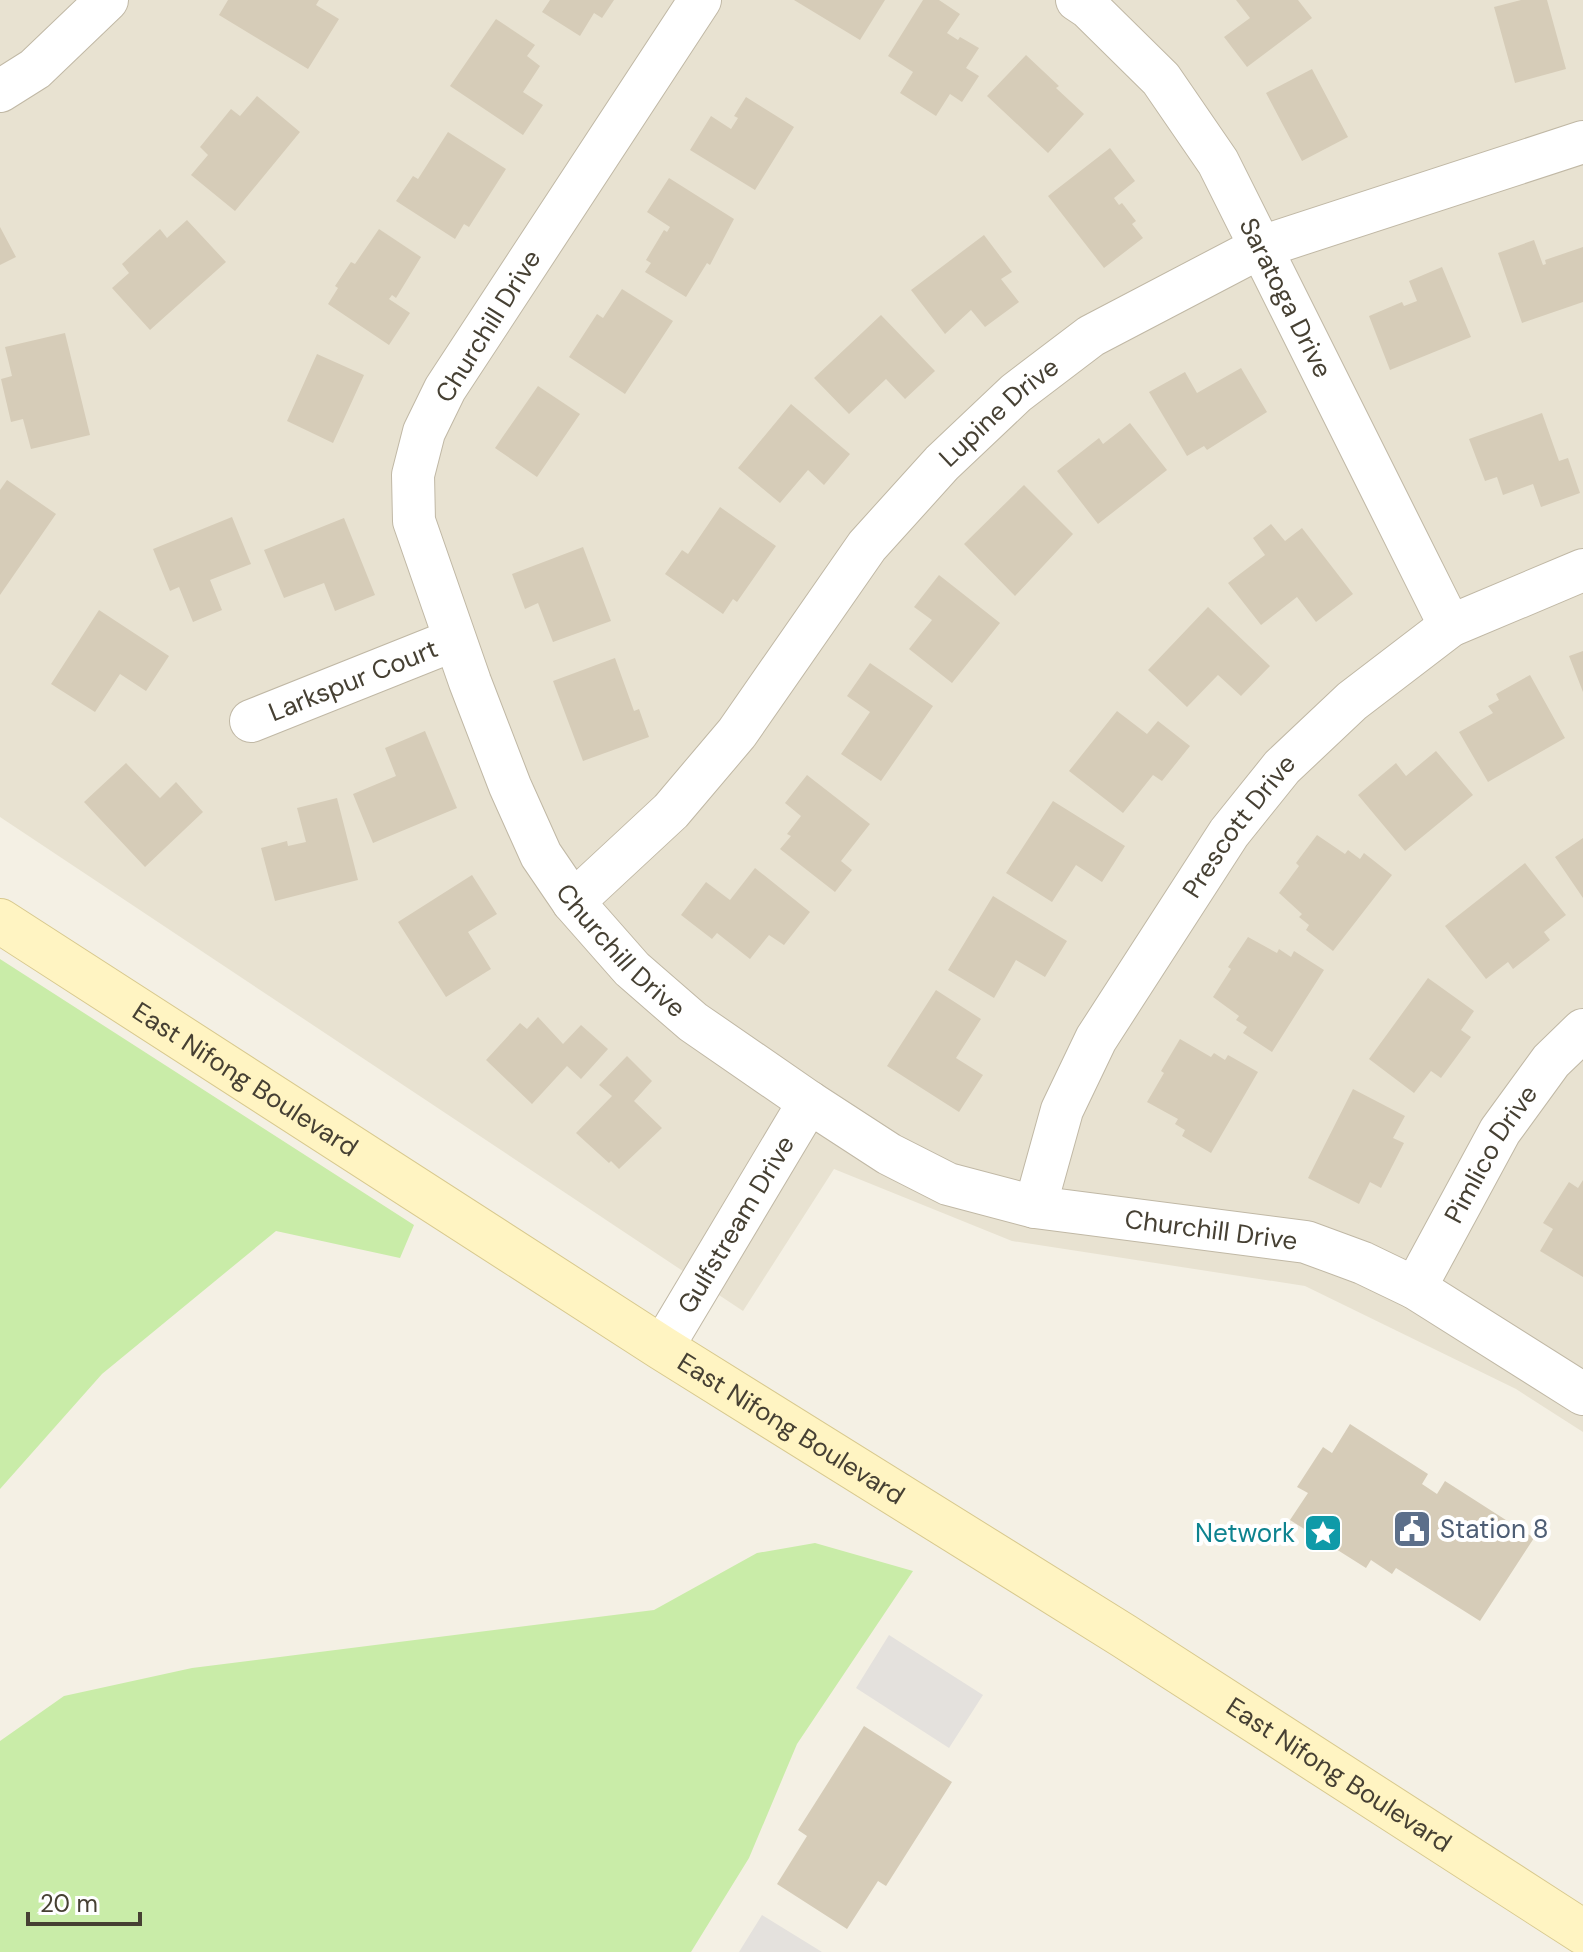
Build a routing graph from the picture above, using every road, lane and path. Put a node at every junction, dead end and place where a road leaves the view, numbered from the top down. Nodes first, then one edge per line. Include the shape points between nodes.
1 (107, 0) edge
2 (700, 0) edge
3 (1077, 0) edge
4 (0, 91) edge
5 (1583, 142) edge
6 (1261, 247) junction
7 (1583, 570) edge
8 (1450, 626) junction
9 (454, 640) junction
10 (251, 721) dead end
11 (573, 902) junction
12 (0, 921) edge
13 (1583, 1030) edge
14 (809, 1102) junction
15 (1035, 1207) junction
16 (1415, 1288) junction
17 (662, 1348) junction
18 (1583, 1394) edge
19 (1583, 1932) edge

1 - 4 street via 35,69
2 - 9 street, Churchill Drive via 445,389 424,432 413,475 414,521
3 - 6 street, Saratoga Drive via 1161,79 1218,162
5 - 6 street, Lupine Drive
6 - 8 street, Saratoga Drive
6 - 11 street, Lupine Drive via 1091,336 1016,393 942,463 867,546 737,733 671,811
7 - 8 street, Prescott Drive
8 - 15 street, Prescott Drive via 1352,701 1282,767 1229,833 1096,1039 1062,1110
9 - 10 street, Larkspur Court
9 - 11 street, Churchill Drive via 541,855
11 - 14 street, Churchill Drive via 632,969 693,1022
12 - 17 street, East Nifong Boulevard
13 - 16 street, Pimlico Drive via 1551,1061 1500,1131
14 - 15 street, Churchill Drive via 889,1154 948,1184
14 - 17 street, Gulfstream Drive
15 - 16 street, Churchill Drive via 1306,1242
16 - 18 street, Churchill Drive
17 - 19 street, East Nifong Boulevard via 1124,1636

